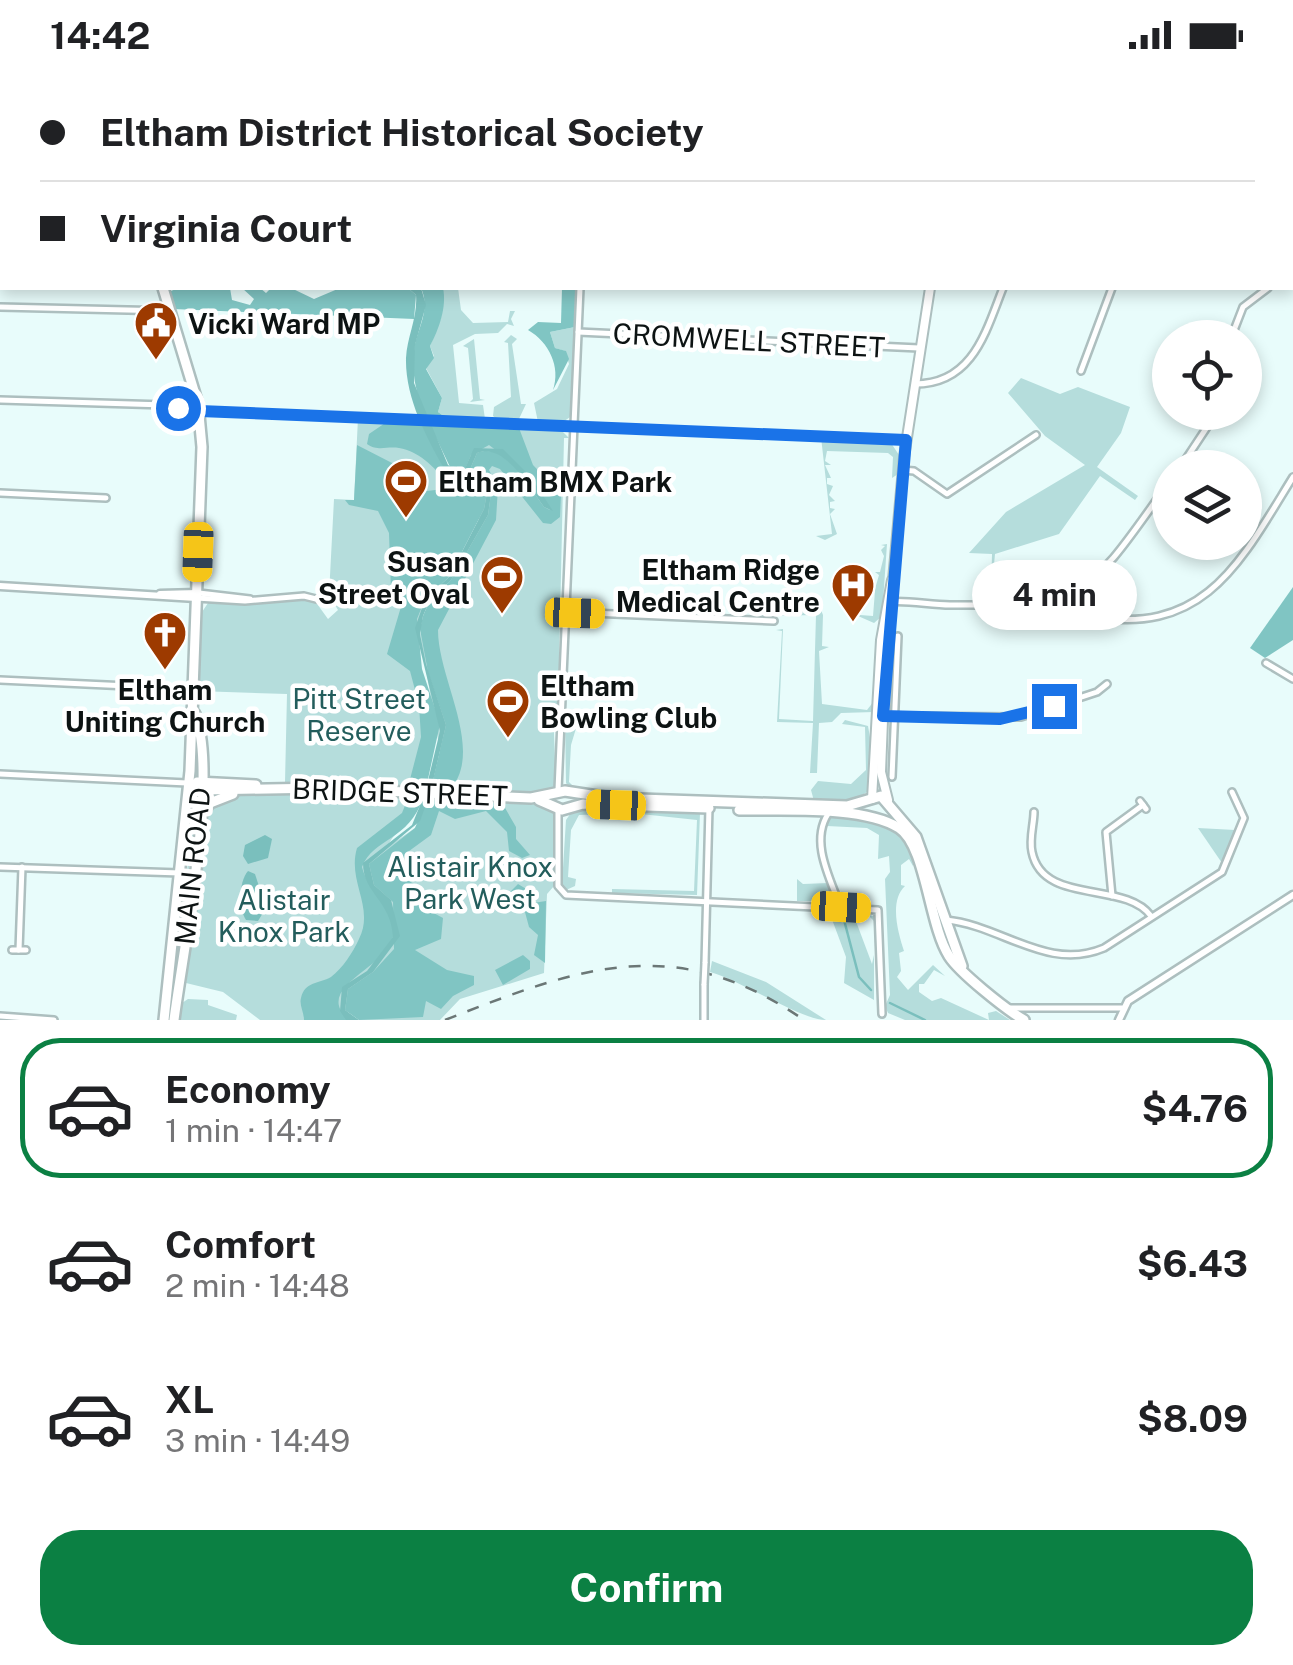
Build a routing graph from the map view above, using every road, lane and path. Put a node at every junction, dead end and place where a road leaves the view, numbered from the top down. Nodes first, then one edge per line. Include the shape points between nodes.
1 (164, 290) edge
2 (580, 290) edge
3 (930, 290) edge
4 (1002, 290) edge
5 (1111, 290) edge
6 (1265, 290) edge
7 (0, 307) edge
8 (170, 311) junction
9 (1238, 320) edge
10 (578, 332) junction
11 (920, 348) junction
12 (1081, 371) dead end
13 (915, 384) junction
14 (0, 400) edge
15 (199, 408) junction
16 (574, 426) junction
17 (1036, 435) dead end
18 (906, 440) junction
19 (902, 470) junction
20 (1293, 477) edge
21 (0, 493) edge
22 (106, 498) dead end
23 (1152, 506) edge
24 (1110, 564) junction
25 (0, 586) edge
26 (1076, 592) junction
27 (196, 595) junction
28 (324, 601) dead end
29 (889, 605) junction
30 (997, 606) junction
31 (568, 612) junction
32 (774, 620) dead end
33 (898, 636) dead end
34 (1266, 663) dead end
35 (1293, 679) edge
36 (0, 680) edge
37 (1107, 684) dead end
38 (192, 689) junction
39 (194, 712) junction
40 (880, 716) junction
41 (894, 716) junction
42 (0, 774) edge
43 (561, 775) junction
44 (892, 777) dead end
45 (189, 783) junction
46 (202, 786) junction
47 (269, 787) junction
48 (244, 790) junction
49 (1232, 792) dead end
50 (570, 794) junction
51 (871, 799) junction
52 (890, 801) junction
53 (560, 803) junction
54 (1143, 805) dead end
55 (709, 806) junction
56 (1034, 812) dead end
57 (815, 813) junction
58 (201, 814) junction
59 (828, 814) junction
60 (875, 820) junction
61 (822, 827) junction
62 (0, 867) edge
63 (22, 867) junction
64 (180, 872) junction
65 (1293, 895) edge
66 (1112, 896) junction
67 (705, 901) junction
68 (841, 907) junction
69 (1152, 916) junction
70 (939, 922) junction
71 (19, 950) dead end
72 (174, 990) junction
73 (1005, 1008) junction
74 (1122, 1008) junction
75 (882, 1014) dead end
76 (0, 1016) edge
77 (54, 1020) edge
78 (164, 1020) edge
79 (174, 1020) edge
80 (704, 1020) edge
81 (1024, 1020) edge
82 (1119, 1020) edge

1 - 8 main road, MAIN ROAD
2 - 10 street
3 - 11 main road
4 - 13 street via 970,363
5 - 12 street
6 - 9 street via 1243,307
7 - 8 street
8 - 15 main road, MAIN ROAD
10 - 11 street, CROMWELL STREET
10 - 16 street
11 - 13 main road
13 - 18 main road
14 - 15 street
15 - 16 street
15 - 27 main road, MAIN ROAD
16 - 18 street
16 - 31 street
17 - 19 street via 947,494
18 - 19 main road
19 - 29 main road
20 - 26 street via 1238,561 1179,613 1158,619 1091,616
21 - 22 street
23 - 24 street
24 - 26 street
24 - 30 street
25 - 27 street
26 - 30 street
27 - 28 street
27 - 38 main road, MAIN ROAD
29 - 30 street
29 - 40 main road
31 - 32 street
31 - 43 street
33 - 41 street
34 - 35 street
36 - 38 street
37 - 41 street via 1021,717
38 - 39 main road, MAIN ROAD
39 - 45 main road, MAIN ROAD
39 - 46 main road, MAIN ROAD
40 - 41 street
40 - 51 main road
40 - 52 main road via 881,781
41 - 44 street
42 - 45 street, BRIDGE STREET
43 - 50 street
43 - 53 street
45 - 46 main road, BRIDGE STREET
45 - 64 main road, MAIN ROAD
46 - 47 main road, BRIDGE STREET
46 - 48 main road, BRIDGE STREET
46 - 58 main road, MAIN ROAD
47 - 48 main road, BRIDGE STREET
47 - 53 main road, BRIDGE STREET
48 - 58 main road via 214,801
49 - 69 street via 1244,818 1222,872
50 - 53 main road
50 - 55 main road, BRIDGE STREET
51 - 52 main road, BRIDGE STREET
51 - 55 main road, BRIDGE STREET via 847,806
51 - 60 main road via 866,809
52 - 60 main road via 890,816
52 - 70 main road via 916,837
53 - 55 main road, BRIDGE STREET
53 - 67 street via 558,884 564,894
54 - 66 street via 1106,832
55 - 57 main road, BRIDGE STREET
55 - 67 street
56 - 66 street via 1031,848 1041,869 1065,885
57 - 59 main road, BRIDGE STREET
57 - 61 street
58 - 72 main road, MAIN ROAD
59 - 60 main road, BRIDGE STREET
59 - 61 street
60 - 70 main road via 910,840
61 - 68 street via 824,861
62 - 63 street
63 - 64 street
63 - 71 street
64 - 72 main road, MAIN ROAD
65 - 74 street
66 - 69 street via 1142,905
67 - 68 street
67 - 80 street, bridge
68 - 75 street via 880,912
69 - 70 street via 1084,954 1046,953
70 - 73 main road via 962,966
72 - 78 main road, MAIN ROAD
72 - 79 main road, MAIN ROAD
73 - 74 street
73 - 81 main road
74 - 82 street
76 - 77 street

